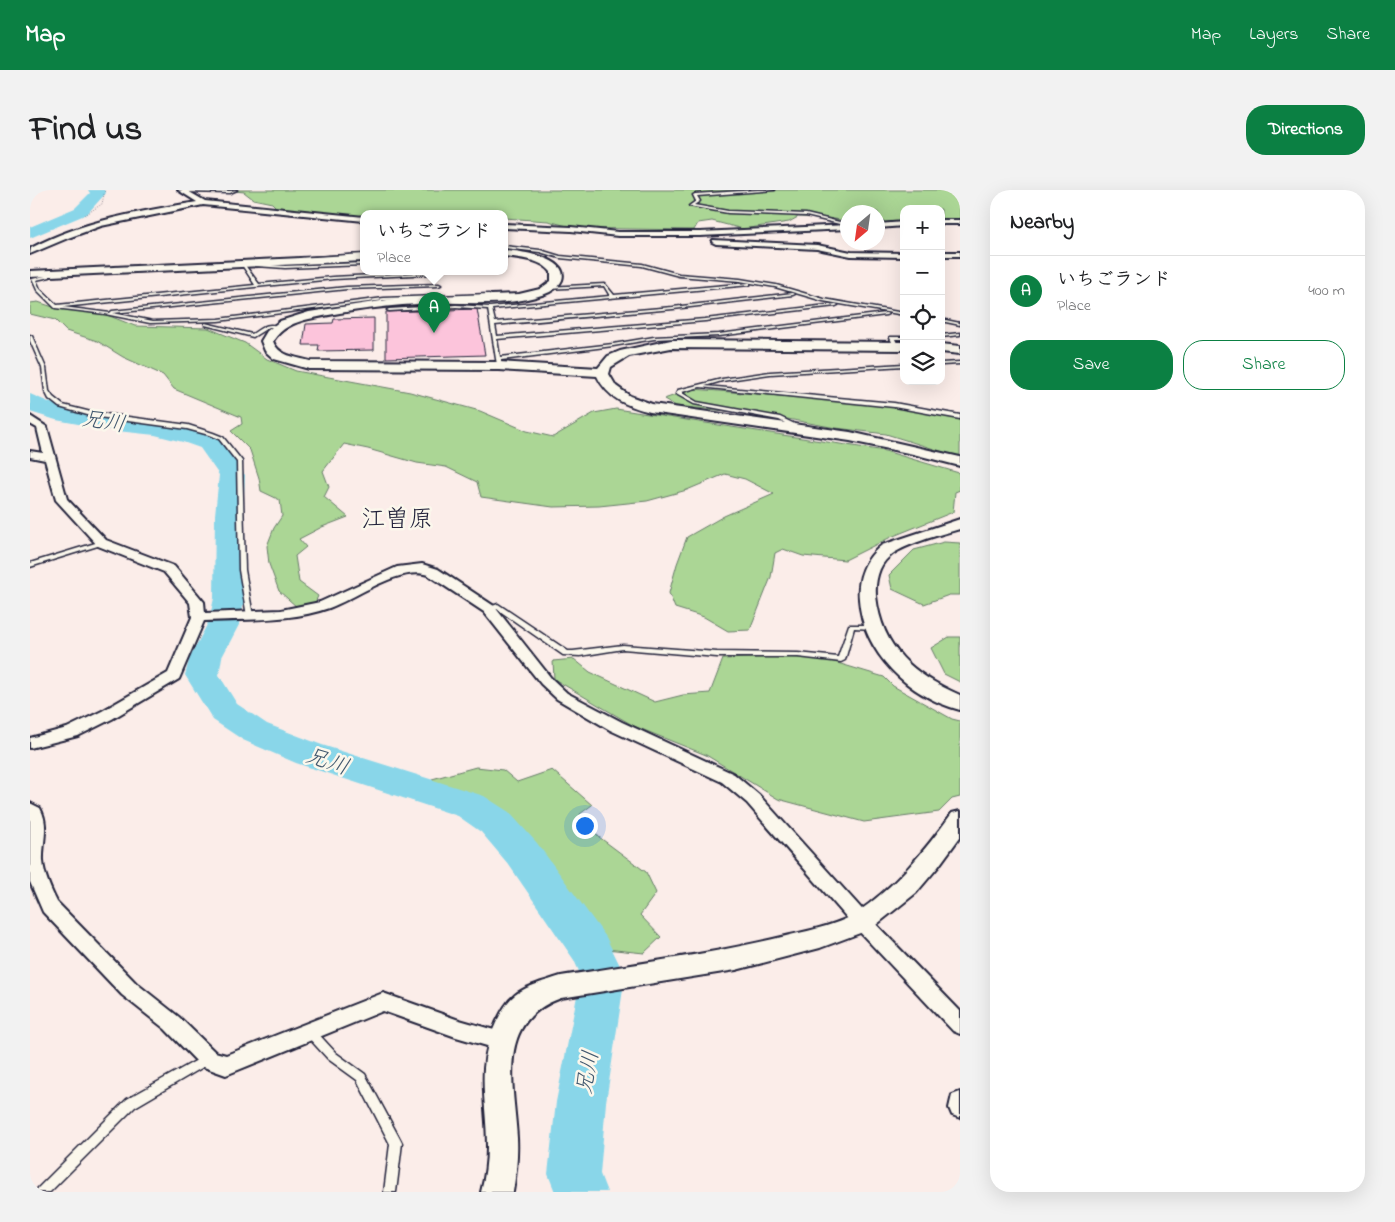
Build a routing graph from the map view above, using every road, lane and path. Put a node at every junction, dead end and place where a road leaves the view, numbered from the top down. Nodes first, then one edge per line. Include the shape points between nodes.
1 (235, 190) edge
2 (773, 190) edge
3 (182, 191) edge
4 (203, 203) junction
5 (360, 219) edge
6 (945, 222) edge
7 (960, 222) edge
8 (840, 224) edge
9 (900, 224) edge
10 (885, 225) edge
11 (508, 226) edge
12 (840, 226) edge
13 (672, 234) junction
14 (508, 247) edge
15 (30, 252) edge
16 (508, 254) edge
17 (945, 254) edge
18 (960, 254) edge
19 (900, 255) edge
20 (360, 257) edge
21 (243, 263) junction
22 (360, 264) edge
23 (136, 270) junction
24 (30, 274) edge
25 (393, 275) edge
26 (434, 275) edge
27 (760, 284) junction
28 (439, 285) junction
29 (258, 286) junction
30 (548, 288) junction
31 (798, 293) junction
32 (444, 296) junction
33 (516, 297) junction
34 (614, 297) junction
35 (844, 304) junction
36 (56, 306) junction
37 (490, 308) junction
38 (389, 310) dead end
39 (896, 312) junction
40 (105, 313) junction
41 (900, 313) edge
42 (945, 321) edge
43 (150, 322) junction
44 (492, 324) junction
45 (960, 324) edge
46 (278, 327) junction
47 (960, 334) edge
48 (30, 336) edge
49 (945, 336) edge
50 (494, 338) junction
51 (900, 343) edge
52 (945, 348) edge
53 (960, 350) edge
54 (498, 363) junction
55 (960, 363) edge
56 (945, 364) edge
57 (900, 365) edge
58 (603, 372) junction
59 (695, 387) junction
60 (960, 417) edge
61 (30, 419) edge
62 (800, 429) junction
63 (30, 454) edge
64 (49, 457) junction
65 (960, 462) edge
66 (960, 524) edge
67 (102, 543) junction
68 (30, 565) edge
69 (489, 609) junction
70 (250, 616) junction
71 (206, 617) junction
72 (873, 628) junction
73 (960, 703) edge
74 (30, 743) edge
75 (30, 809) edge
76 (960, 818) edge
77 (862, 922) junction
78 (960, 1025) edge
79 (309, 1031) junction
80 (501, 1042) junction
81 (208, 1058) junction
82 (960, 1102) edge
83 (960, 1108) edge
84 (42, 1192) edge
85 (390, 1192) edge
86 (497, 1192) edge

1 - 3 lane
2 - 8 lane via 695,195 698,201 691,206 728,212 806,215
3 - 4 street
4 - 5 street
4 - 15 street via 123,217 85,228
6 - 7 street
9 - 10 street
11 - 13 street via 618,234
12 - 13 street
13 - 19 street via 689,242 817,246 851,254
14 - 27 lane via 540,251 560,258 642,265 679,275
16 - 30 street via 550,264 558,277
17 - 18 street
20 - 21 street
21 - 22 lane via 284,266
21 - 23 street
21 - 29 lane
23 - 24 street
23 - 36 lane via 34,279 38,289
25 - 29 lane
26 - 28 lane
27 - 31 lane
27 - 34 lane
28 - 32 lane
28 - 40 lane via 347,288
29 - 36 lane
30 - 33 street
30 - 34 lane via 605,285
31 - 35 lane
31 - 44 lane
32 - 33 lane
32 - 43 lane via 384,299 218,320
33 - 46 street via 376,304 308,316
34 - 37 lane
35 - 39 lane
35 - 50 lane
36 - 40 lane
37 - 38 lane via 456,306
37 - 44 lane
39 - 41 lane
39 - 54 lane via 719,335 654,338
40 - 43 lane
42 - 45 lane
43 - 46 lane via 213,325 253,336 268,326
44 - 50 lane
46 - 54 street via 267,341 269,348 278,356 309,365
47 - 49 lane
48 - 70 lane via 44,368 47,391 61,406 91,414 188,427 221,438 240,462 242,570
50 - 54 lane
51 - 58 street via 663,345 626,352 607,363
52 - 53 street
54 - 58 street
55 - 56 lane
57 - 59 lane via 770,373
58 - 62 street via 605,381 617,394 648,408
59 - 60 lane via 894,405
59 - 62 lane via 684,388 679,394 710,407 780,419
61 - 64 street via 42,427
62 - 65 street via 897,445
63 - 64 street
64 - 67 street via 62,500
66 - 72 street via 888,549 874,564 867,579
67 - 68 lane
67 - 71 street via 169,570
69 - 70 street via 433,572 414,568 402,570 324,605 281,614
69 - 72 lane via 498,606 566,653 577,654 621,647 713,654 808,654 841,660 851,626
69 - 77 street via 562,696 616,726 728,778 753,799
70 - 71 street
71 - 74 street via 174,676 107,716 72,732
72 - 73 street via 882,648 906,674
75 - 81 street via 38,825 34,862 41,890 50,907 129,989 172,1023
76 - 77 street via 930,861 907,886
77 - 78 street
77 - 80 street via 820,938 736,959 543,993 525,1003 513,1017
79 - 80 street via 383,1002
79 - 81 street via 226,1064
79 - 85 lane via 332,1056 361,1077 396,1143
80 - 86 street via 497,1099 502,1138
81 - 84 lane via 131,1103
82 - 83 street

